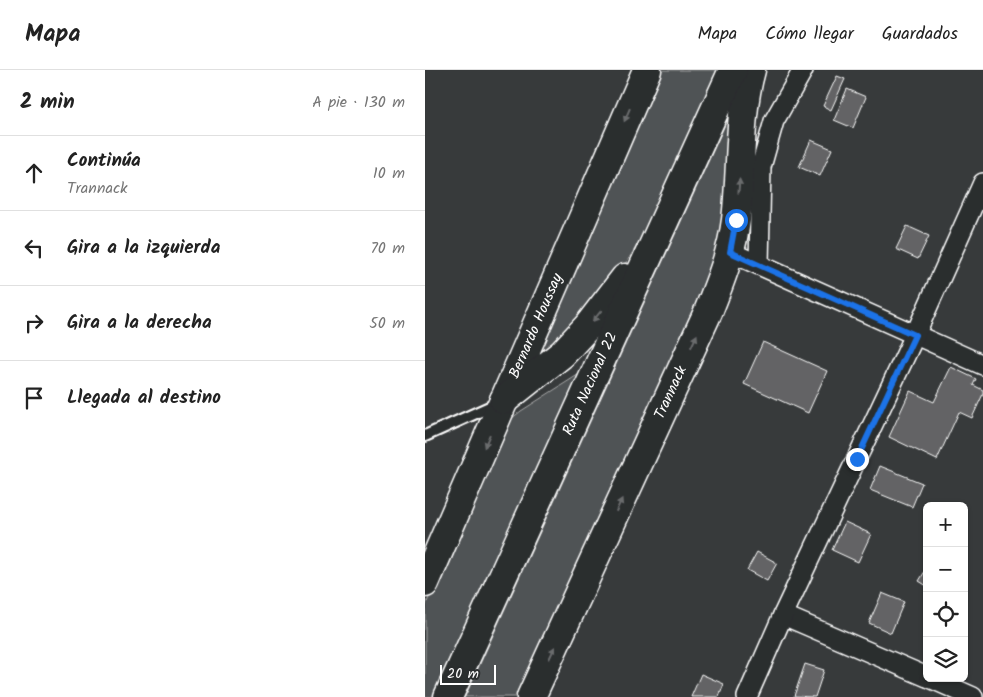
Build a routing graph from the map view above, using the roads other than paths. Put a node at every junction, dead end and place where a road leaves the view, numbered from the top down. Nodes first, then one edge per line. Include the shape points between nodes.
1 (647, 70) edge
2 (733, 70) edge
3 (751, 70) edge
4 (803, 70) edge
5 (982, 189) edge
6 (665, 218) junction
7 (730, 252) junction
8 (759, 264) junction
9 (915, 335) junction
10 (983, 365) edge
11 (504, 400) junction
12 (425, 436) edge
13 (425, 583) edge
14 (783, 615) junction
15 (923, 676) edge
16 (937, 682) edge
17 (983, 690) edge
18 (448, 697) edge
19 (531, 697) edge
20 (747, 697) edge
21 (973, 697) edge
22 (980, 697) edge

1 -> 11 street, Bernardo Houssay
2 - 6 street, Ruta Nacional 22
7 -> 3 street, Trannack
4 - 8 street via 774,121 761,167
5 - 9 street
6 -> 11 street via 613,296 588,326 562,354
6 - 18 street, Ruta Nacional 22
7 - 8 street
19 -> 7 street, Trannack via 708,312
8 - 9 street
9 - 10 street
9 - 14 street
11 - 12 lane
11 -> 13 street, Bernardo Houssay
14 - 15 street
14 - 20 street
16 - 21 street
17 - 22 street

